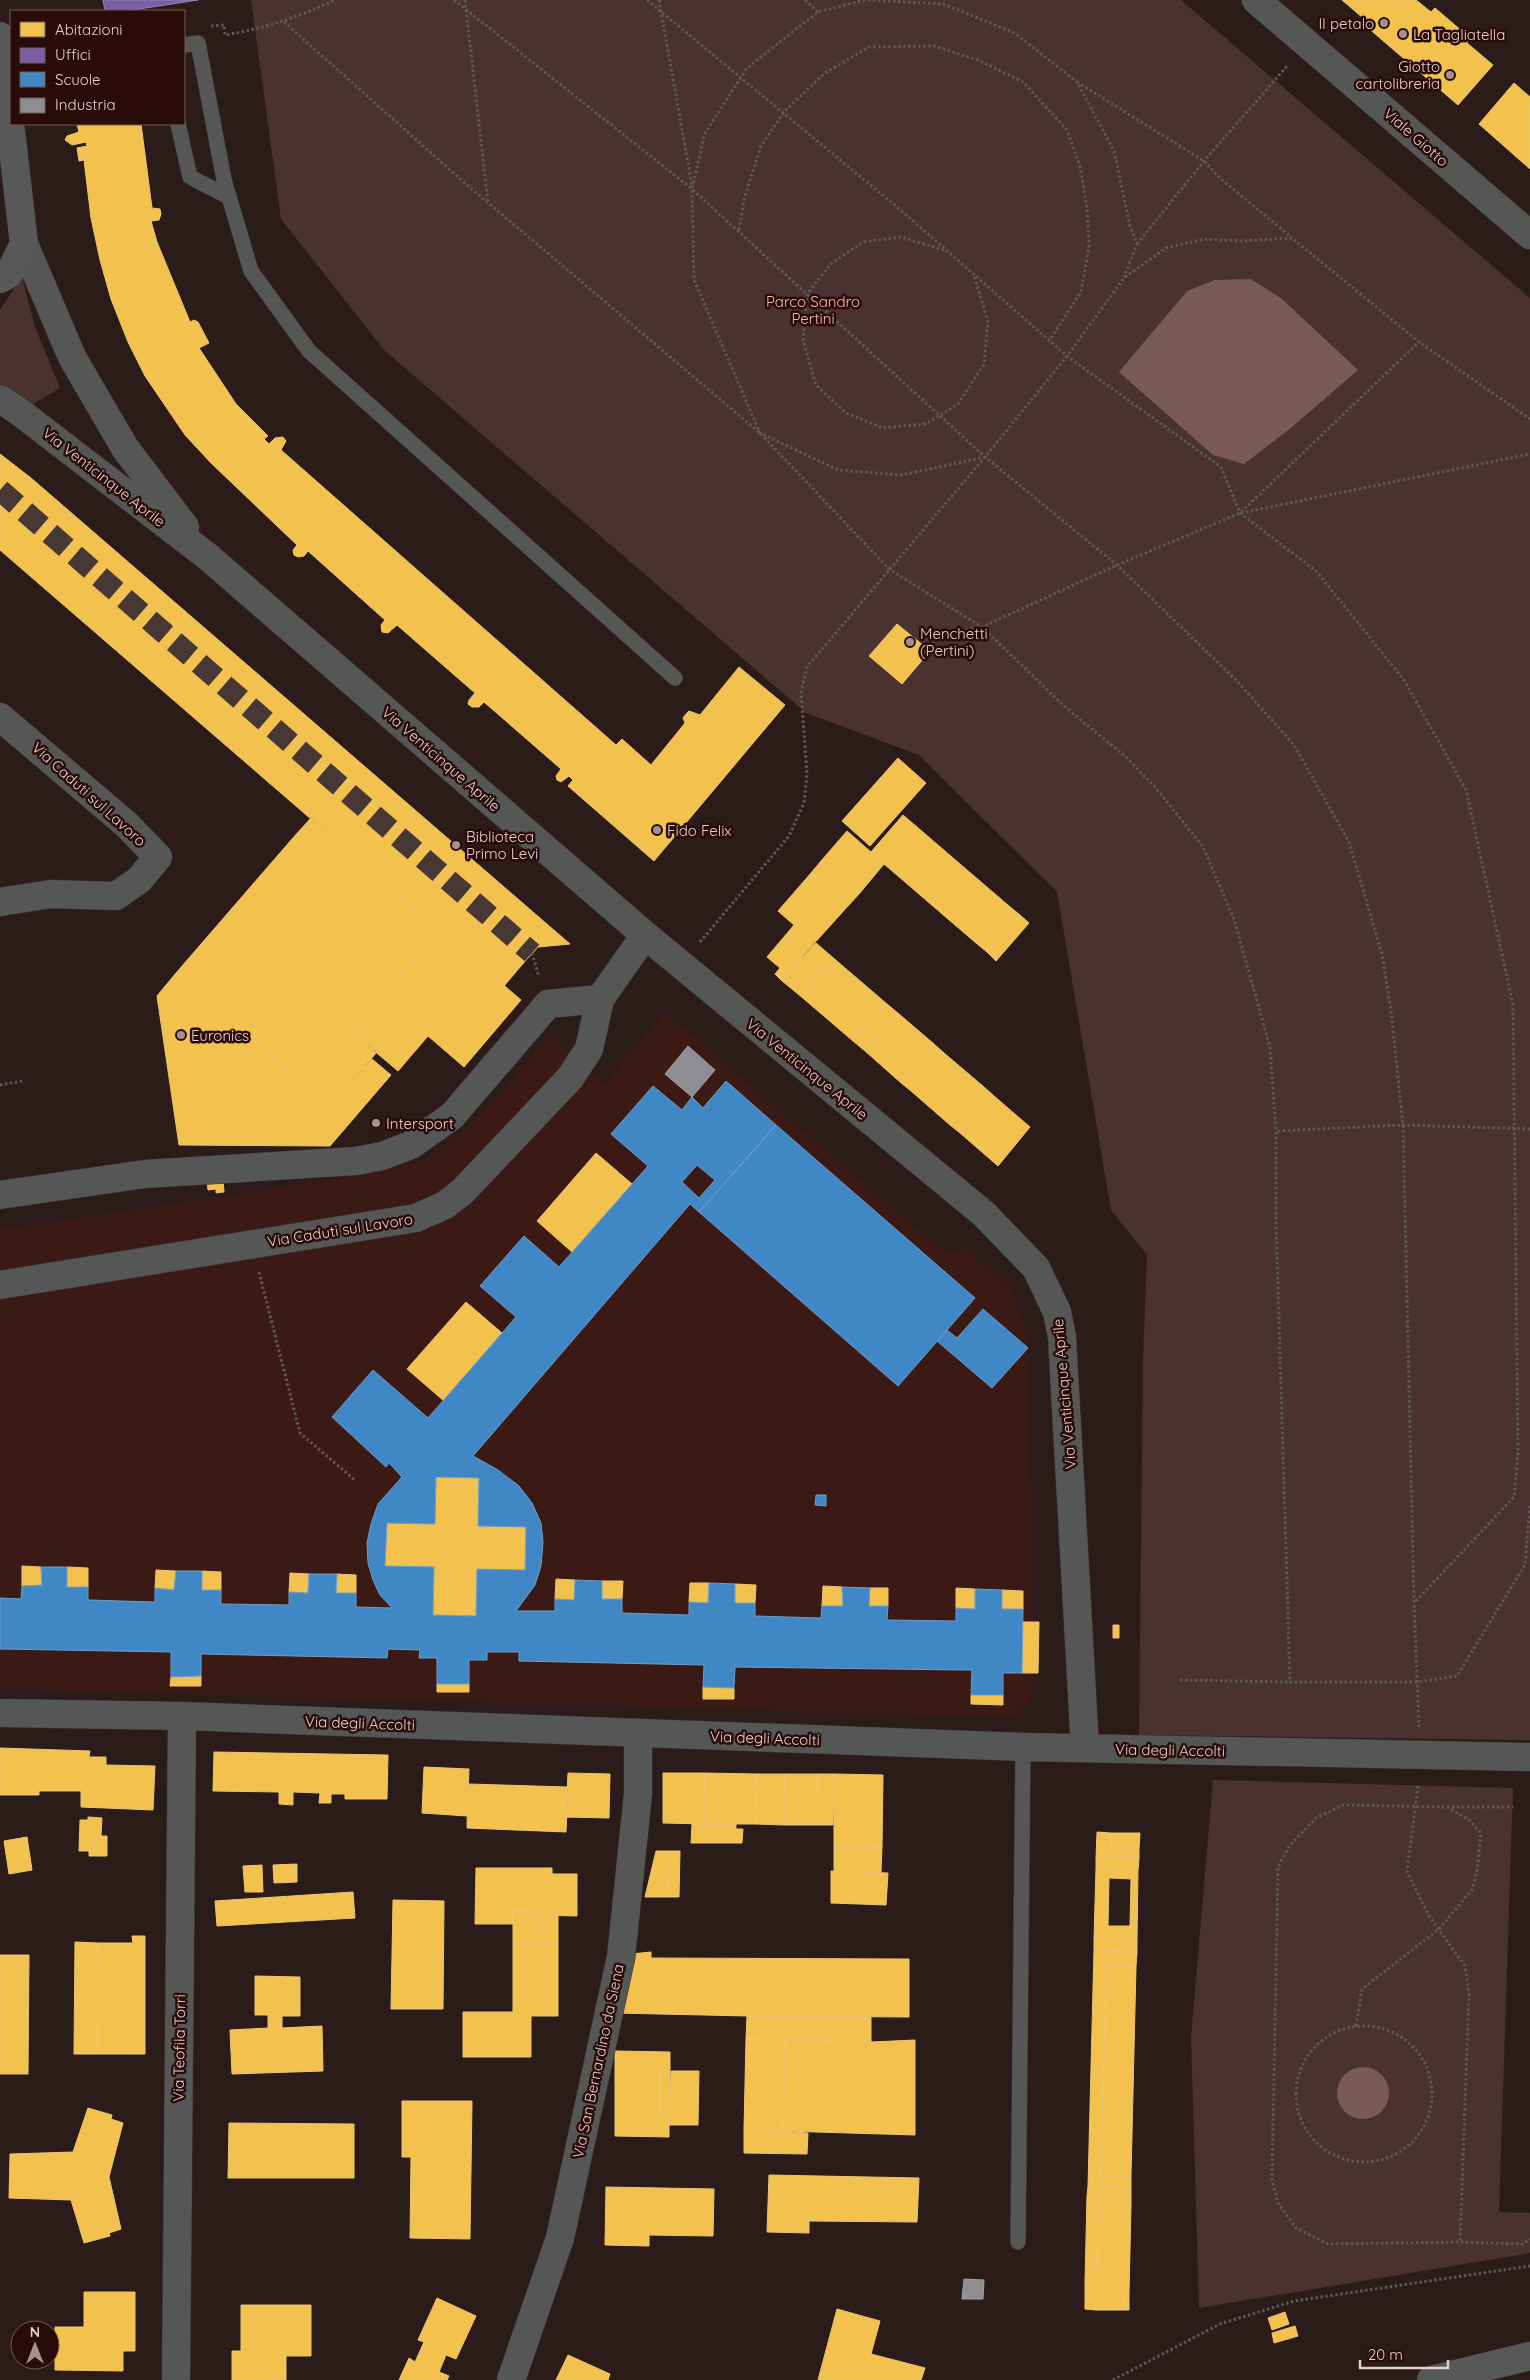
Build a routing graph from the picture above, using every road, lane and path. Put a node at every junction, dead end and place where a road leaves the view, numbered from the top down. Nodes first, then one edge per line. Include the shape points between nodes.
1 (336, 0) edge
2 (454, 0) edge
3 (465, 0) edge
4 (647, 0) edge
5 (659, 0) edge
6 (805, 0) edge
7 (866, 0) edge
8 (1256, 0) edge
9 (921, 2) edge
10 (662, 10) junction
11 (467, 12) junction
12 (818, 12) junction
13 (284, 22) junction
14 (208, 27) dead end
15 (0, 36) edge
16 (1307, 44) junction
17 (185, 45) edge
18 (741, 77) junction
19 (1077, 82) junction
20 (6, 84) edge
21 (784, 112) junction
22 (10, 120) edge
23 (11, 125) edge
24 (178, 125) edge
25 (1204, 161) junction
26 (692, 188) junction
27 (229, 197) junction
28 (488, 203) junction
29 (739, 231) junction
30 (1530, 235) edge
31 (1292, 238) junction
32 (24, 244) junction
33 (1137, 244) junction
34 (946, 251) junction
35 (974, 275) junction
36 (1124, 278) junction
37 (0, 279) edge
38 (807, 294) junction
39 (1049, 341) junction
40 (1419, 342) junction
41 (1067, 356) junction
42 (0, 399) edge
43 (1530, 419) edge
44 (760, 433) junction
45 (1530, 454) edge
46 (985, 457) junction
47 (1240, 513) junction
48 (207, 556) junction
49 (1117, 565) junction
50 (889, 569) junction
51 (982, 627) junction
52 (922, 640) dead end
53 (675, 678) dead end
54 (0, 717) edge
55 (0, 902) edge
56 (646, 935) junction
57 (681, 964) junction
58 (600, 998) junction
59 (23, 1081) dead end
60 (0, 1085) edge
61 (1403, 1125) junction
62 (1530, 1129) edge
63 (1515, 1130) junction
64 (1276, 1131) junction
65 (0, 1195) edge
66 (252, 1244) junction
67 (0, 1285) edge
68 (356, 1481) dead end
69 (1530, 1506) edge
70 (1414, 1602) junction
71 (1180, 1680) dead end
72 (1290, 1682) junction
73 (1418, 1682) junction
74 (0, 1713) edge
75 (182, 1716) junction
76 (1419, 1730) dead end
77 (638, 1733) junction
78 (1023, 1747) junction
79 (1085, 1748) junction
80 (1530, 1757) edge
81 (1418, 1786) dead end
82 (1415, 1805) junction
83 (1447, 1807) junction
84 (1512, 1807) dead end
85 (1439, 1929) junction
86 (1356, 2026) junction
87 (1530, 2239) edge
88 (1018, 2242) dead end
89 (1460, 2242) junction
90 (1530, 2266) edge
91 (1530, 2356) edge
92 (176, 2380) edge
93 (511, 2380) edge
94 (1113, 2380) edge
95 (1432, 2380) edge

1 - 13 path
2 - 11 path
3 - 11 path
4 - 10 path
5 - 10 path
6 - 12 path
7 - 9 path
7 - 12 path
8 - 16 street, Viale Giotto
9 - 19 path via 943,4 1015,33
10 - 18 path
10 - 26 path
11 - 26 path
11 - 28 path
12 - 18 path
13 - 14 path via 225,35 224,25
13 - 28 path
15 - 20 main road, Via Venticinque Aprile
16 - 25 path
16 - 30 street, Viale Giotto
17 - 27 lane via 198,43
18 - 21 path
18 - 26 path via 705,133
19 - 25 path
19 - 33 path via 1114,151
20 - 22 main road, Via Venticinque Aprile
21 - 29 path via 761,146 744,199
21 - 34 path
21 - 39 path via 825,73 869,47 934,46 978,60 1023,82 1067,130 1080,166 1087,208 1089,246 1081,292
23 - 32 main road, Via Venticinque Aprile
24 - 27 lane via 190,177
25 - 31 path
25 - 33 path
26 - 29 path
26 - 44 path via 694,280
27 - 53 lane via 250,271 309,351
28 - 44 path
29 - 38 path
31 - 36 path via 1204,239 1166,248
31 - 40 path
32 - 37 main road via 9,274
32 - 48 street, Via Venticinque Aprile via 72,357 125,448
33 - 36 path
34 - 35 path
34 - 38 path via 901,237 863,242 831,264
35 - 38 path via 988,322 984,364 958,404 926,424 884,428 846,413 816,385 803,340
35 - 39 path
36 - 41 path
38 - 46 path
39 - 41 path
40 - 43 path
40 - 47 path
41 - 46 path
41 - 47 path via 1221,467
42 - 48 street, Via Venticinque Aprile
44 - 46 path via 838,470 902,475
44 - 50 path
45 - 47 path
46 - 49 path
46 - 50 path
47 - 49 path
47 - 63 path via 1316,571 1404,680 1466,790 1513,1004
48 - 56 street, Via Venticinque Aprile
49 - 51 path
49 - 61 path via 1237,681 1294,745 1348,842 1382,954
50 - 51 path
50 - 57 path via 807,667 801,692 807,774 804,803 788,836
51 - 52 path
51 - 64 path via 1064,706 1126,757 1155,787 1203,847 1234,919 1270,1047
54 - 55 street, Via Caduti sul Lavoro via 126,824 158,856 139,880 116,896 51,894
56 - 57 street, Via Venticinque Aprile
56 - 58 street, Via Caduti sul Lavoro
57 - 79 street, Via Venticinque Aprile via 984,1214 1036,1268 1057,1312 1062,1337
58 - 65 street via 548,1004 452,1116 411,1145 382,1156 356,1161 145,1174
58 - 66 street, Via Caduti sul Lavoro via 590,1049 570,1078 463,1191 445,1205 416,1218
59 - 60 path
61 - 63 path
61 - 64 path
61 - 70 path
62 - 63 path
63 - 70 path via 1518,1453 1514,1497
64 - 72 path
66 - 67 street, Via Caduti sul Lavoro
66 - 68 path via 300,1433
69 - 73 path via 1525,1565 1457,1676
70 - 73 path
71 - 72 path
72 - 73 path
73 - 76 path
74 - 75 street, Via degli Accolti
75 - 77 street, Via degli Accolti
75 - 92 street, Via Teofila Torri
77 - 78 street, Via degli Accolti
77 - 93 street, Via San Bernardino da Siena via 638,1794 621,1957 560,2238
78 - 79 street, Via degli Accolti
78 - 88 lane
79 - 80 street, Via degli Accolti
81 - 82 path
82 - 83 path
82 - 85 path via 1407,1872
82 - 89 path via 1344,1805 1316,1818 1290,1845 1278,1867 1272,2180 1278,2203 1296,2228 1328,2244
83 - 84 path
83 - 85 path via 1469,1820 1481,1833 1472,1890
85 - 86 path via 1362,1989
85 - 89 path via 1465,1966 1469,1993
86 - 86 path via 1378,2027 1398,2035 1426,2066 1432,2087 1431,2108 1423,2128 1409,2145 1391,2156 1370,2162 1347,2160 1326,2150 1308,2134 1297,2105 1296,2089 1301,2067 1315,2047 1334,2033
87 - 89 path via 1524,2244
90 - 94 path via 1294,2301 1220,2324
91 - 95 main road

